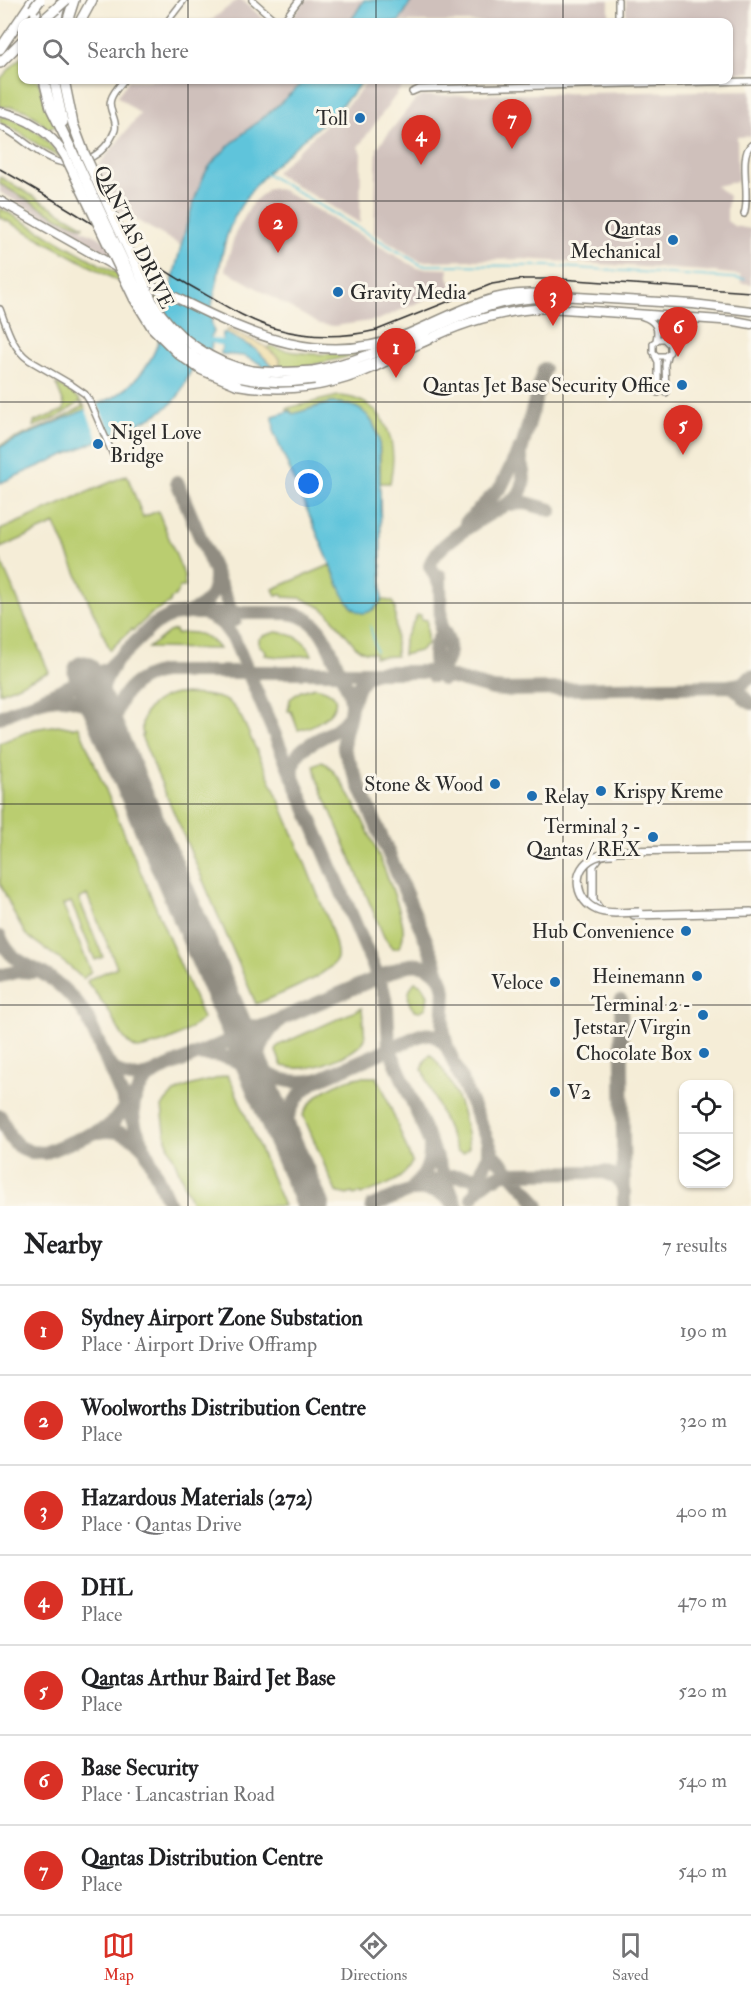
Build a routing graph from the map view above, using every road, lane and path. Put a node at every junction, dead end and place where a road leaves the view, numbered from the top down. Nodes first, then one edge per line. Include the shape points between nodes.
1 (40, 0) edge
2 (62, 0) edge
3 (66, 0) edge
4 (74, 0) edge
5 (92, 0) edge
6 (184, 0) edge
7 (252, 0) edge
8 (299, 0) edge
9 (618, 0) edge
10 (34, 7) edge
11 (46, 18) edge
12 (57, 18) edge
13 (68, 18) edge
14 (82, 18) edge
15 (170, 18) edge
16 (272, 18) edge
17 (286, 18) edge
18 (618, 18) edge
19 (18, 27) edge
20 (18, 45) edge
21 (0, 49) edge
22 (0, 63) edge
23 (733, 81) edge
24 (751, 81) edge
25 (45, 84) edge
26 (55, 84) edge
27 (65, 84) edge
28 (70, 84) edge
29 (121, 84) edge
30 (562, 84) edge
31 (412, 92) dead end
32 (0, 112) edge
33 (0, 127) edge
34 (751, 145) edge
35 (84, 153) junction
36 (69, 155) junction
37 (0, 201) edge
38 (744, 214) dead end
39 (566, 297) junction
40 (0, 309) edge
41 (751, 311) edge
42 (630, 314) junction
43 (686, 318) junction
44 (751, 324) edge
45 (429, 339) joint
46 (664, 339) junction
47 (657, 340) junction
48 (654, 354) junction
49 (668, 355) junction
50 (314, 379) junction
51 (113, 455) dead end
52 (751, 850) edge
53 (751, 911) edge

1 - 10 highway, bridge
2 - 12 highway
3 - 11 highway, bridge
4 - 13 highway
5 - 14 highway
6 - 15 street
7 - 16 street
8 - 17 street
9 - 18 street
19 - 21 highway
20 - 22 highway
23 - 24 street
25 - 36 highway
26 - 36 highway
27 - 35 highway
28 - 35 highway
29 - 33 street via 110,102 114,132 91,159 71,163 48,159
30 - 31 street
32 - 36 highway via 27,120
34 - 38 street via 746,152
35 - 50 highway, QANTAS DRIVE, bridge via 152,301 176,331 210,356 236,367
36 - 50 highway, QANTAS DRIVE, bridge via 144,304 171,338 210,367 239,379
37 - 39 highway via 120,270 222,320 282,342 329,350 383,343 496,298 516,294
39 - 41 highway, QANTAS DRIVE
39 - 50 highway, QANTAS DRIVE via 524,298 490,306
40 - 51 street via 22,354 80,389 92,405
42 - 43 highway, QANTAS DRIVE
42 - 45 highway, QANTAS DRIVE via 524,309 488,316
42 - 47 street via 653,322
43 - 44 highway, QANTAS DRIVE
43 - 46 street via 668,320 664,324
45 - 50 highway, QANTAS DRIVE via 365,367
46 - 47 street
46 - 49 street via 670,345
47 - 48 street via 652,345
48 - 49 street
48 - 49 street via 658,362 658,391 666,391
52 - 53 street via 617,851 600,856 593,866 594,902 611,915
52 - 53 street, bridge via 599,855 579,875 579,892 587,904 601,911

